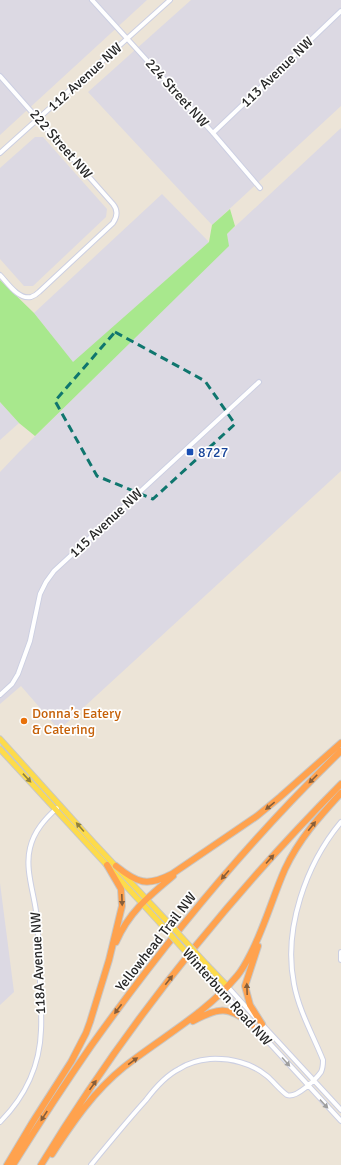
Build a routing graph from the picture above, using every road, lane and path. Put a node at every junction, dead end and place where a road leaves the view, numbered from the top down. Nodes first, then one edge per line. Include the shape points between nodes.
1 (92, 0) edge
2 (170, 0) edge
3 (341, 11) edge
4 (128, 38) junction
5 (0, 76) edge
6 (38, 119) junction
7 (213, 133) junction
8 (0, 153) edge
9 (260, 188) dead end
10 (0, 275) edge
11 (259, 382) dead end
12 (0, 695) edge
13 (0, 739) edge
14 (341, 743) edge
15 (0, 749) edge
16 (341, 752) edge
17 (341, 784) edge
18 (341, 793) edge
19 (60, 804) junction
20 (55, 809) junction
21 (341, 822) edge
22 (190, 862) junction
23 (107, 865) junction
24 (116, 866) junction
25 (144, 901) junction
26 (264, 923) junction
27 (341, 952) edge
28 (109, 960) junction
29 (341, 960) edge
30 (228, 986) junction
31 (223, 992) junction
32 (262, 1024) junction
33 (252, 1025) junction
34 (177, 1028) junction
35 (313, 1080) junction
36 (307, 1085) junction
37 (341, 1110) edge
38 (0, 1122) edge
39 (341, 1122) edge
40 (7, 1165) edge
41 (13, 1165) edge
42 (41, 1165) edge
43 (45, 1165) edge
44 (91, 1165) edge

1 - 4 street, 224 Street NW
2 - 4 street, 112 Avenue NW
3 - 7 street, 113 Avenue NW
4 - 6 street, 112 Avenue NW
4 - 7 street, 224 Street NW
5 - 6 street, 222 Street NW
6 - 8 street, 112 Avenue NW
6 - 10 street, 222 Street NW via 113,204 117,214 113,223 32,297 18,294
7 - 9 street, 224 Street NW
11 - 12 street, 115 Avenue NW via 54,571 40,594 30,641 18,674
13 - 19 main road, Winterburn Road NW
14 -> 22 highway via 257,816
15 -> 20 main road, Winterburn Road NW
16 -> 41 highway, Yellowhead Trail NW via 300,792 222,878 136,985 90,1048
42 -> 17 highway via 101,1073 177,971 256,875
26 -> 18 highway via 294,852 305,834
19 - 20 street, 118A Avenue NW
24 -> 19 main road, Winterburn Road NW
20 - 23 main road, Winterburn Road NW
20 - 38 street, 118A Avenue NW via 36,831 28,858 38,936 41,1030 39,1050 28,1084
21 - 35 street via 316,859 308,876 294,920 292,936 295,991 323,1060 321,1071
22 - 24 highway via 164,878 152,882 134,879
22 - 25 highway
23 - 25 main road, Winterburn Road NW
23 -> 28 highway via 121,889 122,900 122,911
24 - 25 main road, Winterburn Road NW
25 - 28 highway via 125,925
25 - 30 main road, Winterburn Road NW, bridge via 164,918
25 - 31 main road, Winterburn Road NW, bridge via 160,923
26 - 30 highway via 247,960
32 -> 26 highway via 250,1005 246,986
27 - 29 street
28 - 40 highway via 86,1033 71,1062
30 - 31 highway
30 - 32 street, Winterburn Road NW
31 - 33 street, Winterburn Road NW
31 - 34 highway
32 - 35 street, Winterburn Road NW
33 - 34 highway via 241,1016 222,1010 209,1012
33 -> 36 street, Winterburn Road NW
43 -> 34 highway via 74,1120 99,1090 123,1068
35 - 36 street
35 - 37 street, Winterburn Road NW
36 -> 39 street, Winterburn Road NW
36 - 44 street via 293,1096 288,1095 266,1075 251,1066 221,1060 197,1061 178,1069 166,1078 130,1116

